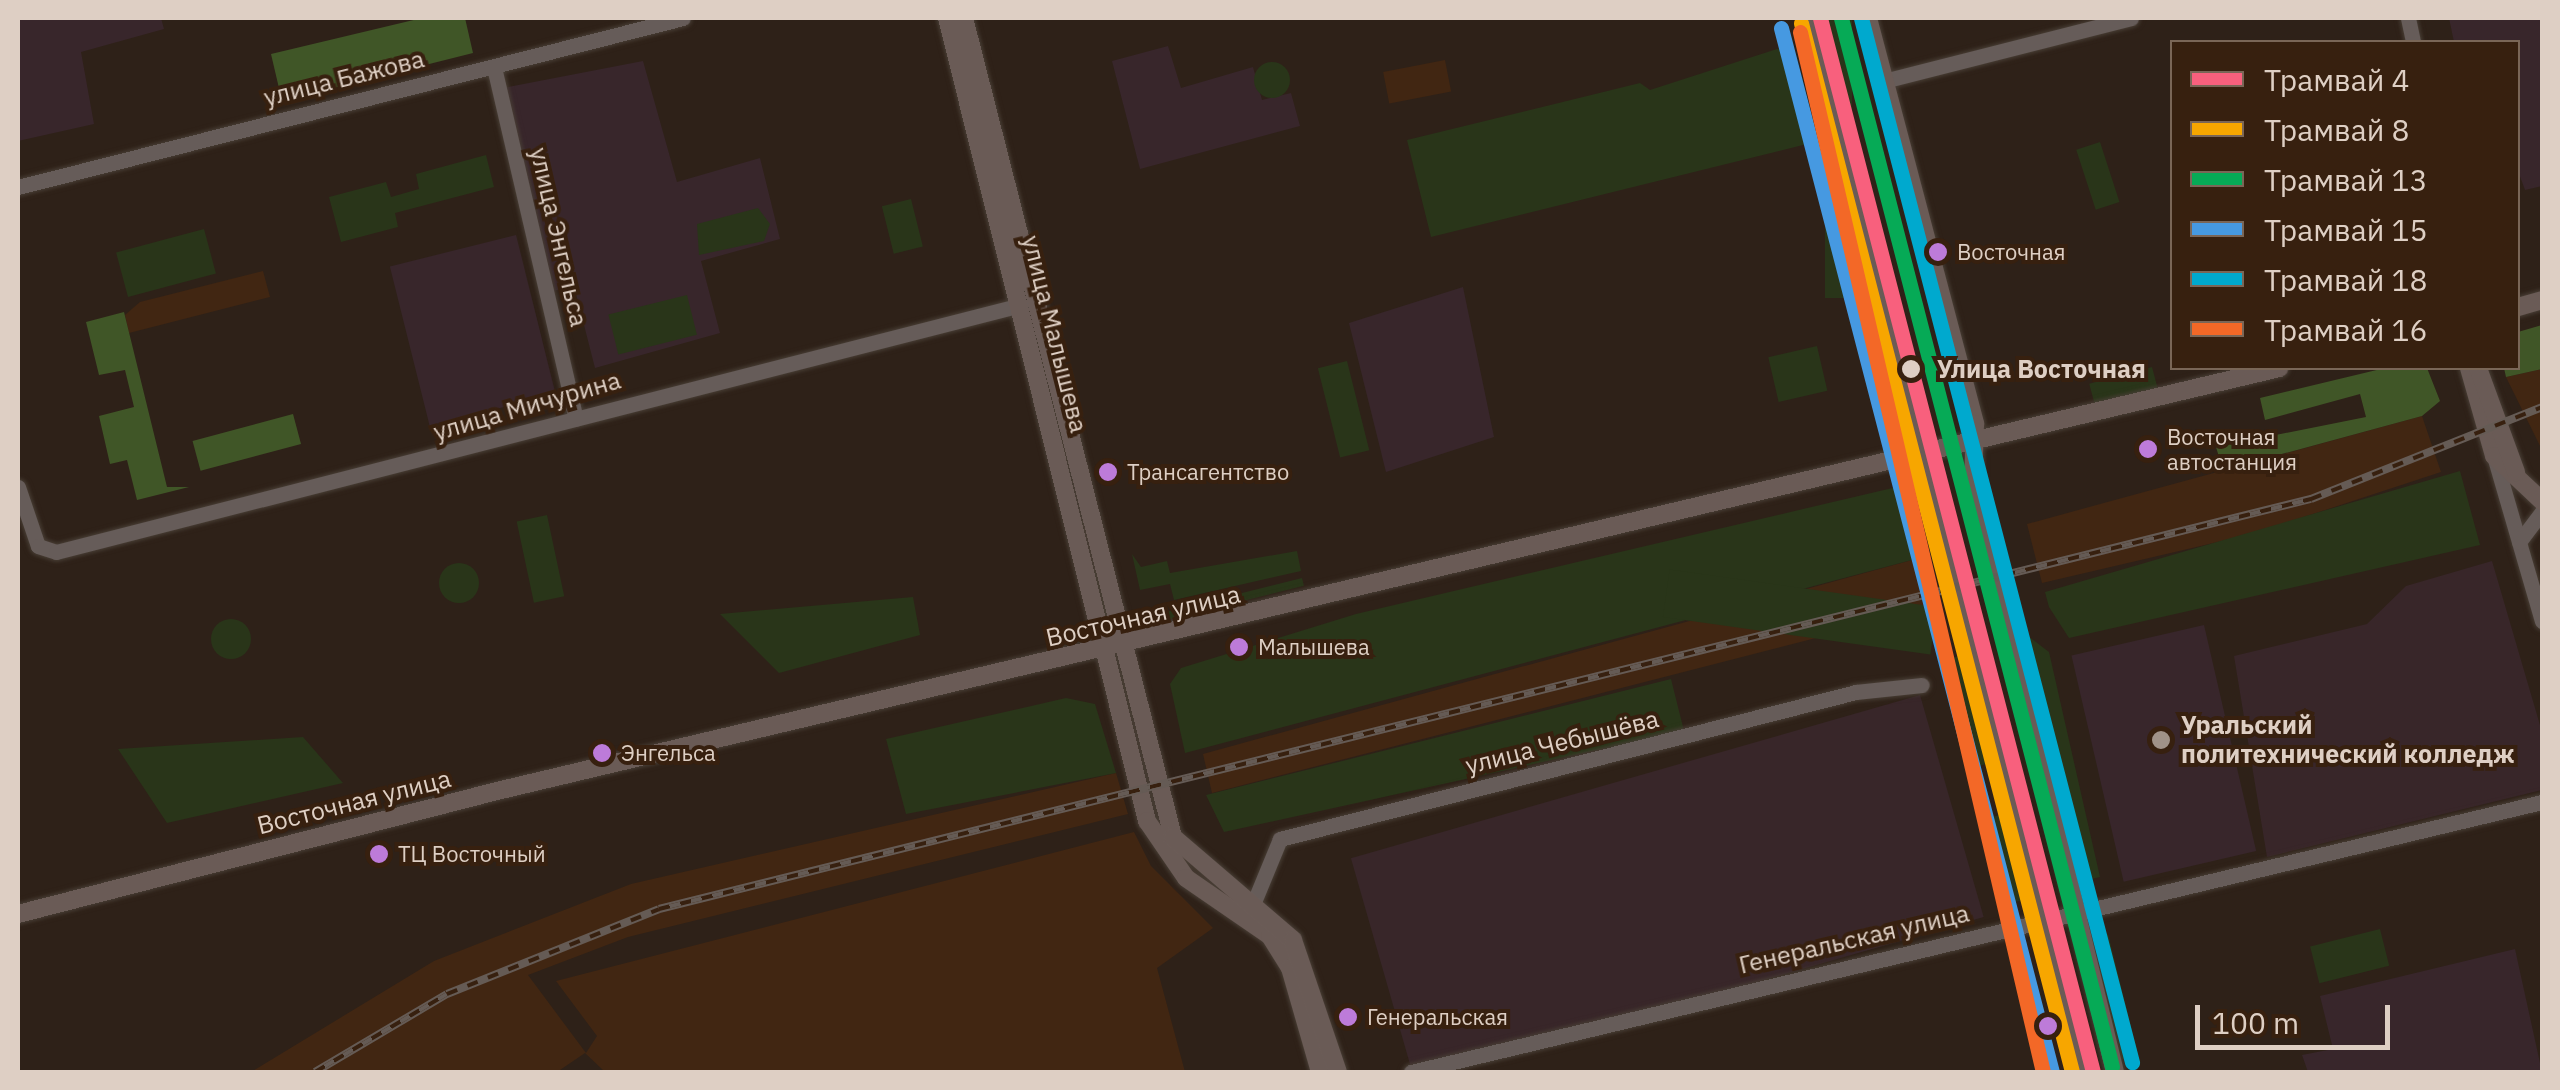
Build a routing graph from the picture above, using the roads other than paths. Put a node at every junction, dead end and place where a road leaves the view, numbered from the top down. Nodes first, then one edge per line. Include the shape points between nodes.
1 (683, 18) edge
2 (947, 18) edge
3 (964, 18) edge
4 (1808, 18) edge
5 (1868, 18) edge
6 (2131, 18) edge
7 (494, 67) junction
8 (1884, 80) junction
9 (18, 187) edge
10 (1021, 305) junction
11 (2272, 370) edge
12 (2470, 370) edge
13 (2479, 370) edge
14 (576, 419) junction
15 (1975, 444) junction
16 (2494, 456) junction
17 (1924, 457) junction
18 (18, 487) edge
19 (2539, 504) edge
20 (2519, 542) junction
21 (2542, 620) edge
22 (1114, 649) junction
23 (1922, 685) dead end
24 (2542, 802) edge
25 (1254, 902) junction
26 (2076, 912) junction
27 (18, 914) edge
28 (2045, 919) junction
29 (1320, 1072) edge
30 (1338, 1072) edge
31 (1411, 1072) edge
32 (2083, 1072) edge
33 (2116, 1072) edge

1 - 7 street, улица Бажова
2 - 10 main road, улица Малышева
3 - 22 main road, улица Малышева
4 - 17 main road
5 - 8 main road
6 - 8 street
7 - 9 street, улица Бажова
7 - 14 street, улица Энгельса
8 - 15 main road
10 - 14 street, улица Мичурина
10 - 22 main road, улица Малышева
11 - 15 main road, Восточная улица
12 - 16 main road
13 - 19 main road
14 - 18 street, улица Мичурина via 45,551 25,522
15 - 17 main road, Восточная улица
15 - 26 main road via 1972,483
16 - 19 main road
16 - 20 street
17 - 22 main road, Восточная улица
17 - 28 main road
19 - 20 street
20 - 21 street
22 - 25 main road, улица Малышева via 1173,837
22 - 27 main road, Восточная улица
22 - 29 main road, улица Малышева via 1156,844 1186,878 1270,936 1290,968
23 - 25 street, улица Чебышёва via 1856,692 1280,839
24 - 26 street, Генеральская улица
25 - 30 main road, улица Малышева via 1302,957
26 - 28 street, Генеральская улица
26 - 33 main road
28 - 31 street, Генеральская улица
28 - 32 main road

